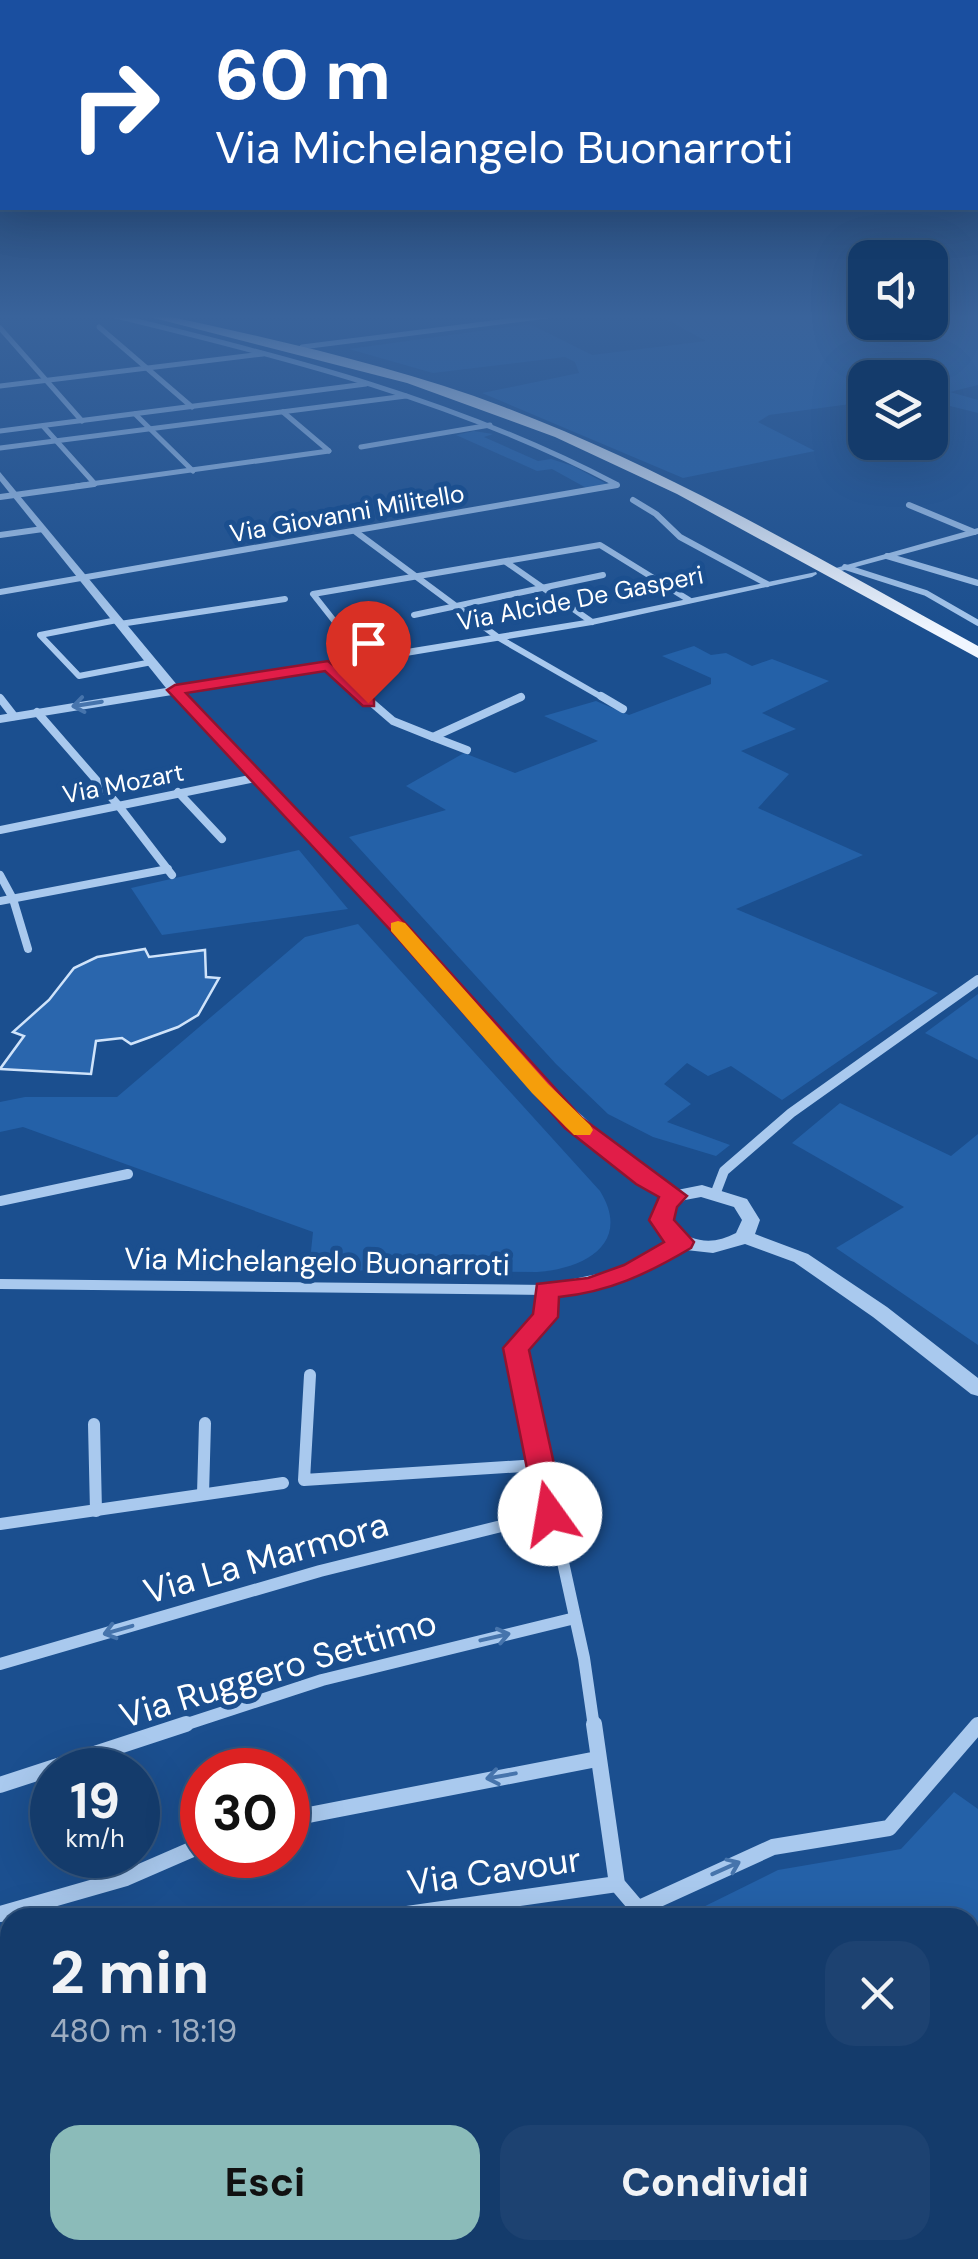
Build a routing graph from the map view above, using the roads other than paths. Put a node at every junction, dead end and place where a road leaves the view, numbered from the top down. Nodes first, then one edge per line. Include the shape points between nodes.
1 (79, 421) edge
2 (141, 421) edge
3 (216, 421) edge
4 (294, 421) edge
5 (484, 421) edge
6 (527, 421) edge
7 (491, 424) junction
8 (44, 426) junction
9 (149, 430) junction
10 (0, 431) edge
11 (57, 441) junction
12 (361, 447) dead end
13 (0, 448) edge
14 (192, 470) junction
15 (0, 475) edge
16 (95, 484) junction
17 (16, 494) junction
18 (0, 497) edge
19 (634, 500) dead end
20 (909, 505) dead end
21 (43, 529) junction
22 (976, 531) edge
23 (356, 532) junction
24 (0, 535) edge
25 (887, 556) junction
26 (506, 562) junction
27 (843, 568) joint
28 (812, 574) dead end
29 (604, 575) dead end
30 (83, 578) junction
31 (418, 578) junction
32 (978, 582) edge
33 (767, 584) junction
34 (543, 587) junction
35 (0, 592) edge
36 (285, 599) dead end
37 (689, 600) junction
38 (456, 606) junction
39 (414, 614) dead end
40 (119, 622) junction
41 (592, 622) junction
42 (978, 623) edge
43 (499, 638) junction
44 (978, 654) edge
45 (365, 660) junction
46 (152, 662) junction
47 (328, 666) junction
48 (175, 690) junction
49 (521, 697) dead end
50 (0, 698) edge
51 (622, 709) dead end
52 (37, 712) junction
53 (7, 718) edge
54 (433, 737) junction
55 (467, 750) dead end
56 (255, 778) junction
57 (178, 792) junction
58 (118, 804) junction
59 (0, 830) edge
60 (222, 839) dead end
61 (0, 875) edge
62 (13, 899) junction
63 (0, 901) edge
64 (28, 949) dead end
65 (978, 980) edge
66 (128, 1174) dead end
67 (716, 1192) junction
68 (676, 1196) junction
69 (0, 1201) edge
70 (744, 1237) junction
71 (682, 1242) junction
72 (0, 1284) edge
73 (546, 1290) junction
74 (310, 1375) dead end
75 (978, 1389) edge
76 (205, 1423) dead end
77 (94, 1424) dead end
78 (539, 1465) junction
79 (283, 1484) dead end
80 (203, 1494) junction
81 (96, 1510) junction
82 (550, 1514) junction
83 (0, 1524) edge
84 (574, 1618) junction
85 (0, 1664) edge
86 (978, 1724) edge
87 (597, 1759) junction
88 (0, 1785) edge
89 (310, 1816) edge
90 (180, 1854) edge
91 (617, 1884) junction
92 (21, 1908) edge
93 (450, 1908) edge
94 (638, 1908) edge
95 (652, 1908) edge

1 - 8 street
2 - 9 street
3 - 9 street
4 - 14 street via 329,451
5 - 7 street
6 - 44 main road via 634,468
7 - 12 street
7 - 23 street, Via Giovanni Militello via 617,485
8 - 10 street
8 - 11 street
9 - 11 street
9 - 14 street
11 - 13 street
11 - 16 street
14 - 16 street
15 - 17 street
16 - 17 street
17 - 18 street
17 - 21 street
19 - 33 street via 680,537
20 - 22 street
21 - 24 street
21 - 30 street
22 - 25 street
23 - 30 street, Via Giovanni Militello
23 - 31 street
25 - 27 street
25 - 32 street
26 - 31 street
26 - 34 street
26 - 37 street via 600,545
27 - 42 street via 926,593
28 - 33 street, Via Alcide De Gasperi
29 - 34 street
30 - 35 street, Via Giovanni Militello
30 - 40 street
31 - 38 street
31 - 45 street via 313,594
33 - 37 street, Via Alcide De Gasperi
34 - 38 street
34 - 41 street
36 - 40 street
37 - 41 street, Via Alcide De Gasperi
38 - 39 street
38 - 43 street
40 - 46 street
40 - 46 street via 40,634 79,676
41 - 43 street, Via Alcide De Gasperi
43 - 45 street, Via Alcide De Gasperi
43 - 51 street
45 - 47 street, Via Alcide De Gasperi
46 - 48 street
47 - 48 street, Via Alcide De Gasperi
47 - 54 street via 393,721
48 -> 52 street, Via Alcide De Gasperi
48 - 56 street
49 - 54 street
50 - 53 street
52 - 53 street, Via Alcide De Gasperi
52 - 58 street
54 - 55 street
56 - 57 street, Via Mozart
56 - 68 street via 574,1123
57 - 58 street, Via Mozart
57 - 60 street
58 - 59 street, Via Mozart
58 - 62 street via 170,872
61 - 62 street
62 - 63 street
62 - 64 street
65 - 67 street via 791,1114 724,1172
66 - 69 street
67 - 68 street
67 - 70 street via 748,1211
68 - 71 street via 662,1220
70 - 71 street via 714,1248
70 - 75 street via 801,1258
71 - 73 street, Via Michelangelo Buonarroti via 633,1271 590,1286
72 - 73 street, Via Michelangelo Buonarroti
73 - 78 street via 546,1317 516,1348
74 - 78 street via 304,1480
76 - 80 street
77 - 81 street
78 - 82 street
79 - 80 street
80 - 81 street
81 - 83 street
82 - 84 street
82 -> 85 street, Via La Marmora via 320,1571
84 - 87 street
88 -> 84 street, Via Ruggero Settimo via 322,1680
95 -> 86 street via 774,1847 889,1828
87 -> 89 street
87 - 91 street
90 - 92 street via 126,1878
91 - 93 street, Via Cavour
91 - 94 street

